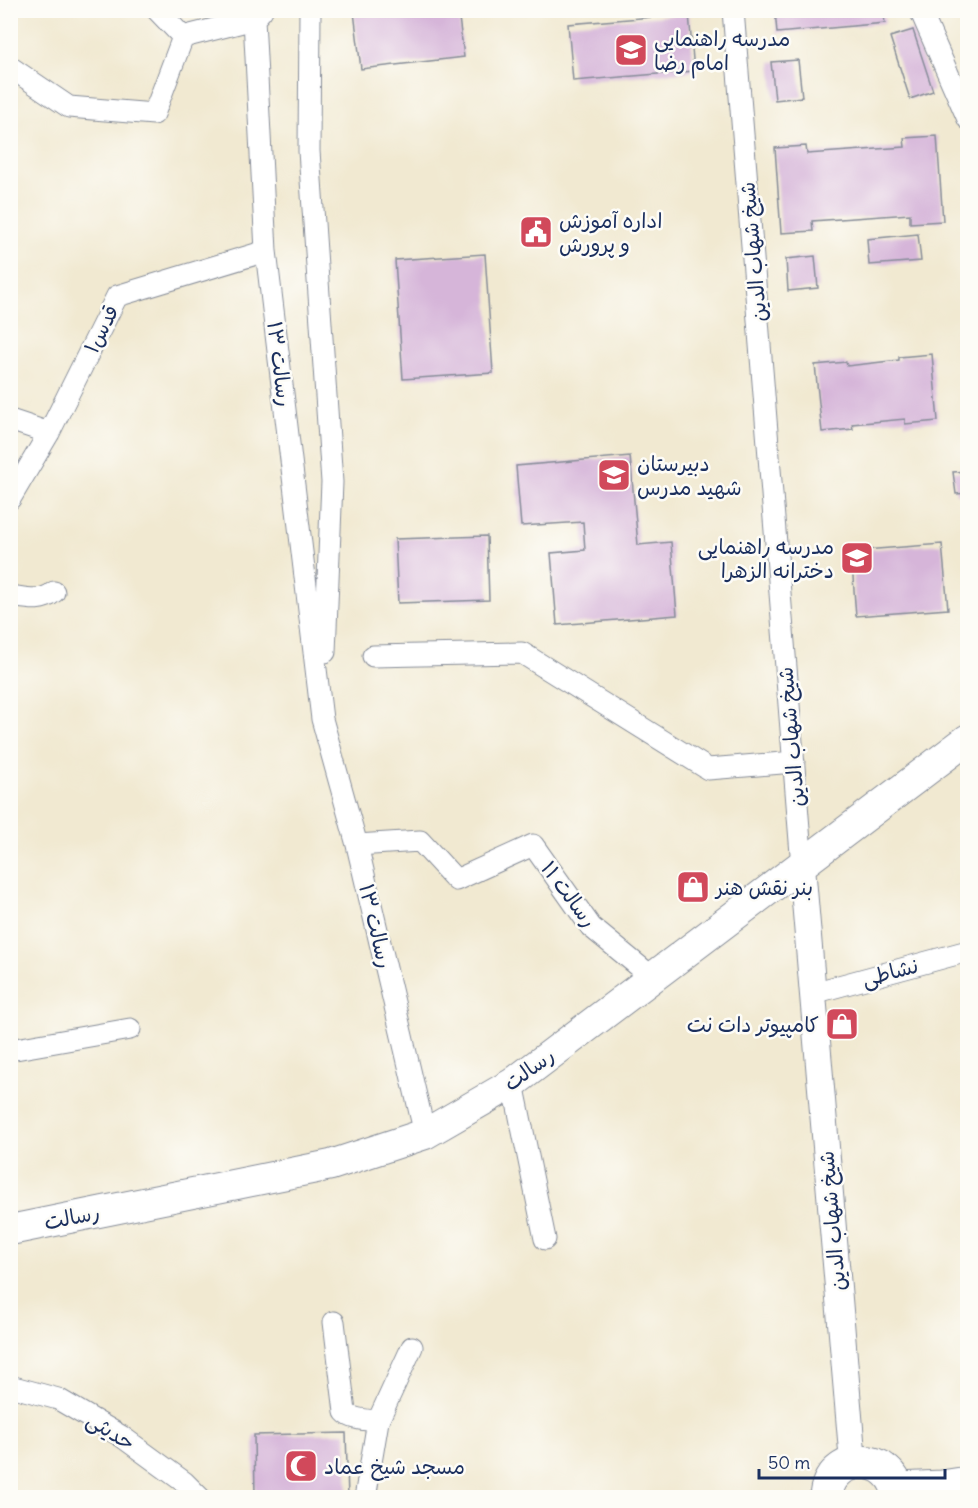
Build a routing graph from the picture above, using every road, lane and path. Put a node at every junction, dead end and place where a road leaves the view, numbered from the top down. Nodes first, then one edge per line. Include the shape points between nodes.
1 (157, 10) edge
2 (310, 10) edge
3 (733, 10) edge
4 (920, 10) edge
5 (258, 15) edge
6 (183, 37) junction
7 (10, 66) edge
8 (968, 119) edge
9 (266, 251) junction
10 (10, 420) edge
11 (49, 433) junction
12 (10, 499) edge
13 (54, 592) dead end
14 (10, 596) edge
15 (373, 656) dead end
16 (322, 719) junction
17 (968, 739) edge
18 (794, 762) junction
19 (357, 845) junction
20 (802, 866) junction
21 (968, 951) edge
22 (652, 977) junction
23 (813, 993) junction
24 (130, 1029) dead end
25 (10, 1050) edge
26 (513, 1083) junction
27 (425, 1134) junction
28 (10, 1230) edge
29 (544, 1239) dead end
30 (334, 1322) dead end
31 (412, 1347) dead end
32 (10, 1386) edge
33 (378, 1421) junction
34 (853, 1463) junction
35 (948, 1489) edge
36 (899, 1493) edge
37 (200, 1497) edge
38 (365, 1497) edge
39 (826, 1497) edge

1 - 6 street
2 - 16 street, رسالت ۱۳ via 309,151 332,482
3 - 18 street, شیخ شهاب الدین
4 - 8 street
5 - 6 street
5 - 9 street, رسالت ۱۳
6 - 7 street via 154,114 69,107
9 - 11 street, قدس۱ via 117,296
9 - 16 street, رسالت ۱۳
10 - 11 street
11 - 12 street, قدس۱
13 - 14 street via 38,599
15 - 18 street via 522,653 708,769
16 - 19 street, رسالت ۱۳
17 - 20 main road, رسالت
18 - 20 street, شیخ شهاب الدین
19 - 22 street, رسالت ۱۱ via 420,840 456,880 532,845 591,927
19 - 27 street, رسالت ۱۳
20 - 22 main road, رسالت
20 - 23 street, شیخ شهاب الدین
21 - 23 street, نشاطی
22 - 26 main road, رسالت
23 - 34 street, شیخ شهاب الدین
24 - 25 street
26 - 27 main road, رسالت
26 - 29 street
27 - 28 main road, رسالت via 331,1165
30 - 33 street via 345,1412
31 - 33 street
32 - 37 street, حدیثی via 67,1404 121,1436
33 - 38 street
34 - 36 main road via 881,1467 892,1476
34 - 39 main road via 830,1480
35 - 36 main road

